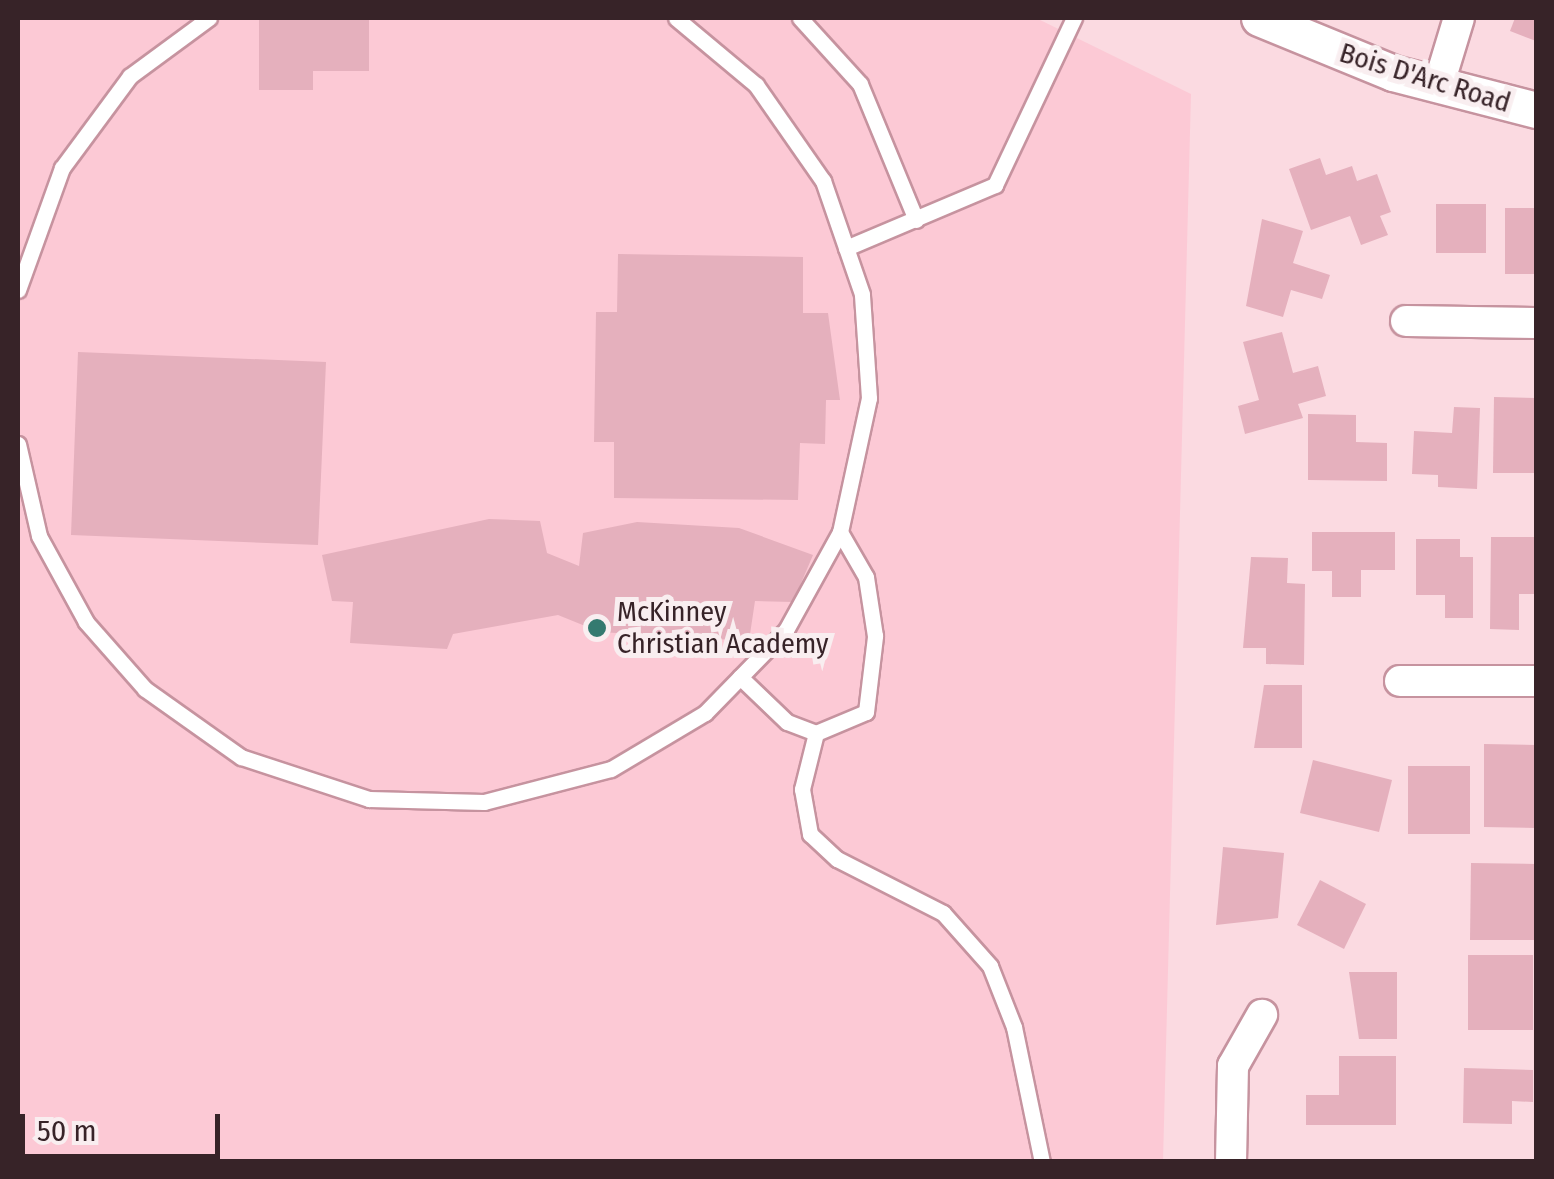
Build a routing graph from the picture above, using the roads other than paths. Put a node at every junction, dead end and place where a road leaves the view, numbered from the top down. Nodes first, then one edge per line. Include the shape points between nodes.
1 (209, 18) edge
2 (676, 18) edge
3 (800, 18) edge
4 (1074, 18) edge
5 (1259, 18) edge
6 (1459, 18) edge
7 (1438, 88) junction
8 (1536, 110) edge
9 (916, 220) junction
10 (846, 248) junction
11 (18, 290) edge
12 (1406, 320) dead end
13 (1536, 323) edge
14 (18, 444) edge
15 (840, 532) junction
16 (740, 677) junction
17 (1536, 680) edge
18 (1400, 681) dead end
19 (816, 733) junction
20 (1262, 1016) dead end
21 (1042, 1162) edge
22 (1231, 1162) edge

1 - 11 lane via 130,76 62,168
2 - 10 lane via 756,85 823,181
3 - 9 lane via 860,84
4 - 9 lane via 995,186
5 - 7 street, Bois D'Arc Road
6 - 7 street
7 - 8 street, Bois D'Arc Road
9 - 10 lane
10 - 15 lane via 862,294 870,398
12 - 13 street
14 - 16 lane via 39,536 86,622 145,689 241,757 369,799 484,802 611,769 705,713
15 - 16 lane via 786,630
15 - 19 lane via 866,578 875,682 866,712
16 - 19 lane via 787,722
17 - 18 street
19 - 21 lane via 802,788 810,834 837,859 943,912 990,966 1014,1026
20 - 22 street via 1233,1066

